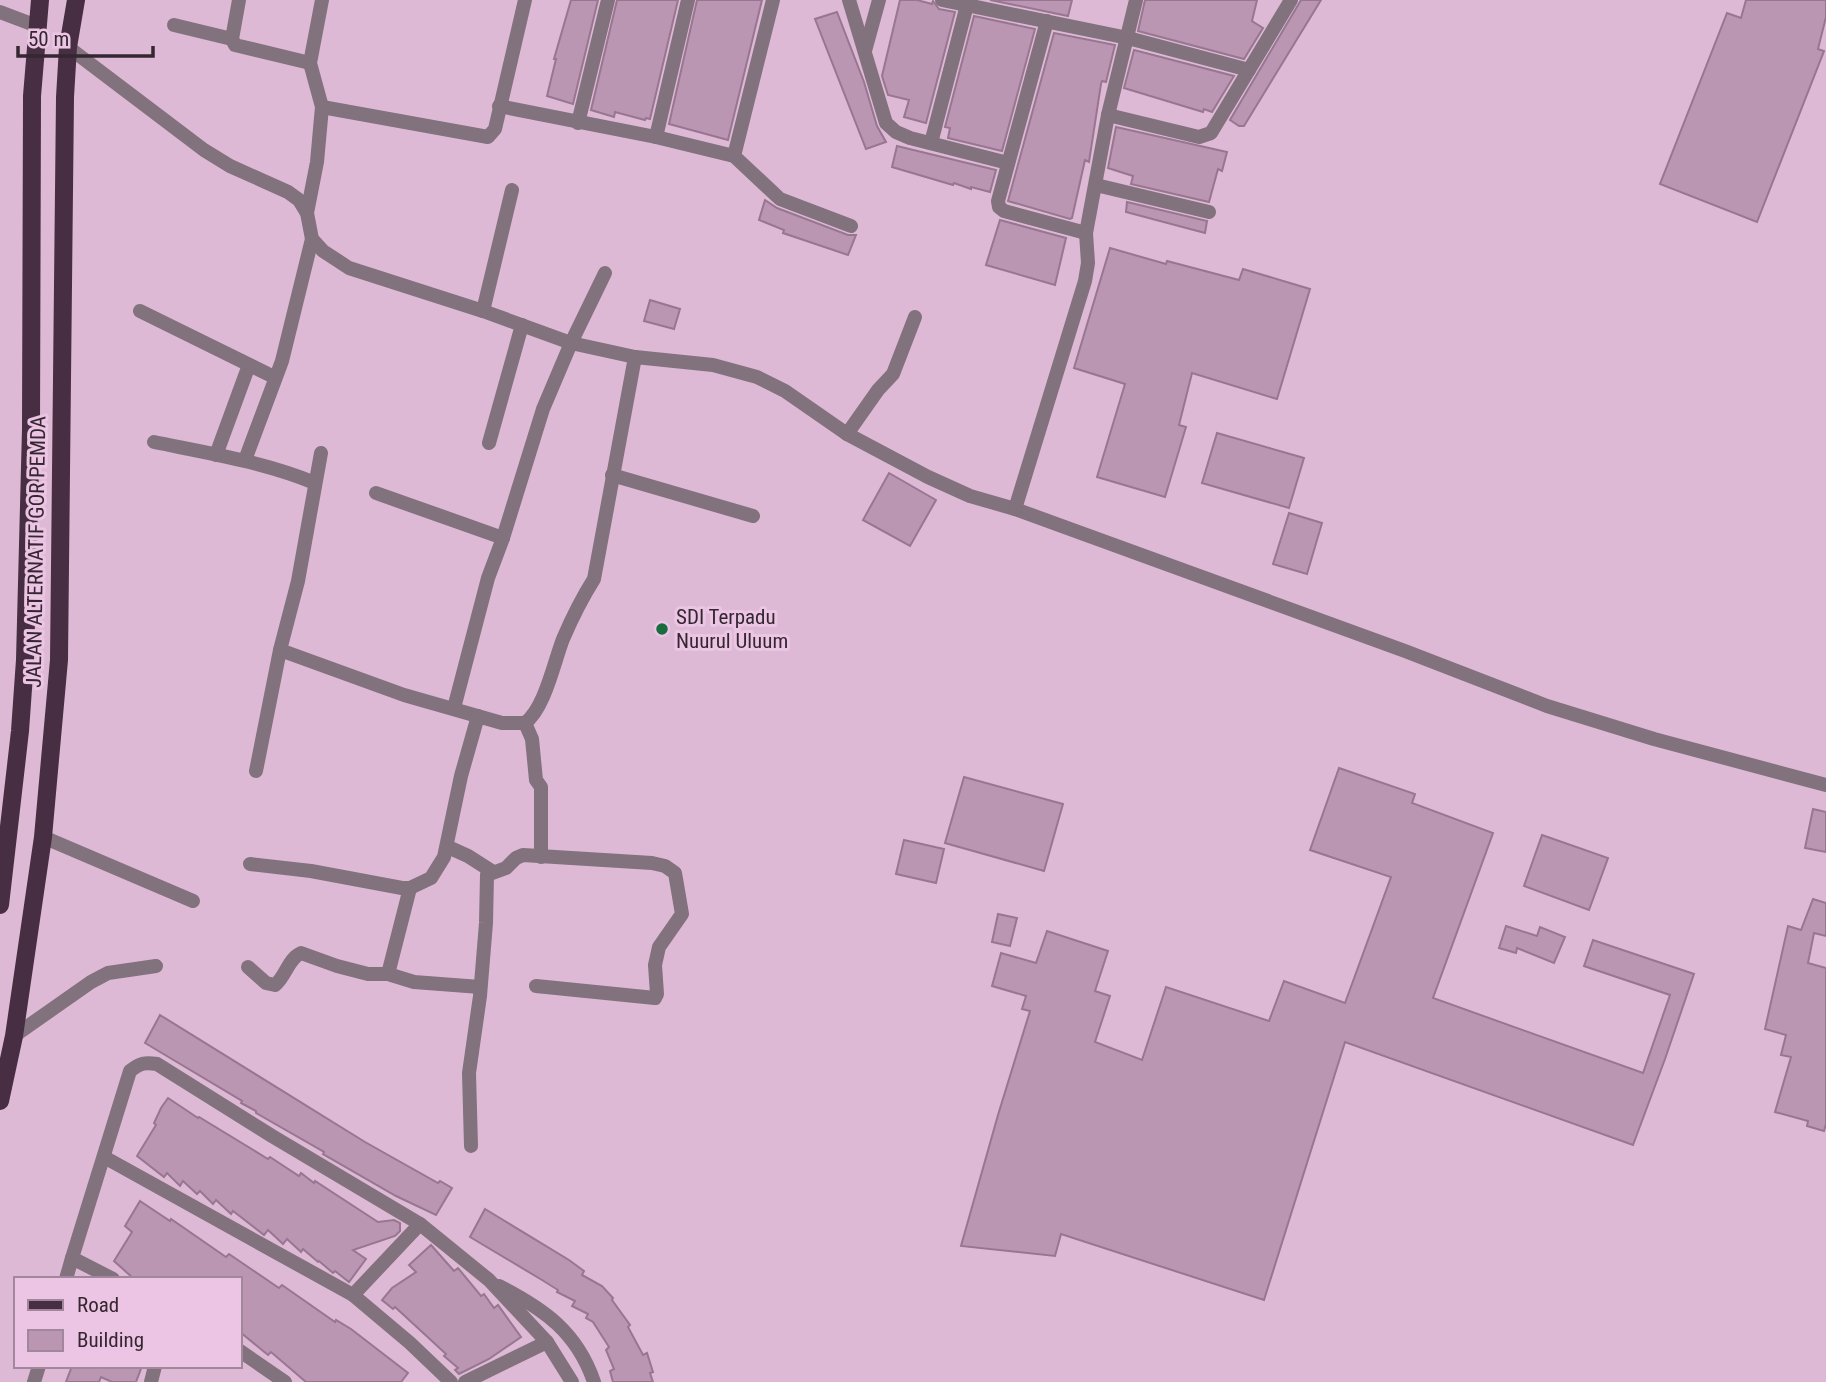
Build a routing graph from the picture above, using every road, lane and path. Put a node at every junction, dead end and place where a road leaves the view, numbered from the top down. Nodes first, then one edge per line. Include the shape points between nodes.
1 (40, 0) edge
2 (76, 0) edge
3 (239, 0) edge
4 (322, 0) edge
5 (525, 0) edge
6 (608, 0) edge
7 (688, 0) edge
8 (773, 0) edge
9 (849, 0) edge
10 (879, 0) edge
11 (942, 0) edge
12 (1136, 0) edge
13 (1287, 1) edge
14 (967, 5) junction
15 (0, 12) edge
16 (1047, 21) junction
17 (174, 25) dead end
18 (37, 26) junction
19 (1128, 38) junction
20 (232, 39) junction
21 (68, 47) junction
22 (865, 52) junction
23 (310, 63) junction
24 (1249, 70) junction
25 (499, 106) junction
26 (322, 107) junction
27 (1108, 115) junction
28 (578, 122) junction
29 (656, 137) junction
30 (931, 143) junction
31 (734, 156) junction
32 (1008, 163) junction
33 (1096, 184) junction
34 (512, 190) dead end
35 (1209, 212) dead end
36 (307, 213) junction
37 (851, 226) dead end
38 (1086, 233) junction
39 (312, 239) junction
40 (605, 273) dead end
41 (140, 310) dead end
42 (483, 311) junction
43 (915, 317) dead end
44 (522, 325) junction
45 (570, 344) junction
46 (635, 357) junction
47 (249, 365) junction
48 (274, 377) junction
49 (847, 434) junction
50 (153, 442) dead end
51 (489, 443) dead end
52 (321, 453) dead end
53 (216, 455) junction
54 (245, 460) junction
55 (612, 475) junction
56 (316, 482) junction
57 (376, 494) dead end
58 (1015, 509) junction
59 (753, 516) dead end
60 (503, 538) junction
61 (280, 650) junction
62 (454, 708) junction
63 (478, 716) junction
64 (524, 723) junction
65 (256, 771) dead end
66 (1826, 785) edge
67 (43, 837) junction
68 (448, 847) junction
69 (541, 857) junction
70 (250, 864) dead end
71 (493, 872) junction
72 (410, 888) junction
73 (193, 901) dead end
74 (0, 905) edge
75 (156, 967) dead end
76 (247, 967) dead end
77 (388, 974) junction
78 (536, 986) dead end
79 (480, 987) junction
80 (13, 1035) junction
81 (0, 1101) edge
82 (471, 1146) dead end
83 (104, 1157) junction
84 (420, 1224) junction
85 (72, 1258) junction
86 (67, 1277) edge
87 (109, 1277) edge
88 (489, 1280) junction
89 (352, 1295) junction
90 (547, 1342) junction
91 (242, 1352) edge
92 (285, 1382) edge
93 (451, 1382) edge
94 (465, 1382) edge
95 (572, 1382) edge
96 (594, 1382) edge

1 - 18 main road, JALAN ALTERNATIF GOR PEMDA
2 - 21 main road, JALAN ALTERNATIF GOR PEMDA
3 - 20 street
4 - 23 street
5 - 25 street
6 - 28 street
7 - 29 street
8 - 31 street
9 - 22 street
10 - 22 street
11 - 14 street
12 - 19 street
13 - 24 street
14 - 16 street
14 - 30 street
15 - 18 street
16 - 19 street
16 - 32 street
17 - 20 street
18 - 74 main road, JALAN ALTERNATIF GOR PEMDA via 32,96 25,660
19 - 24 street
19 - 27 street
20 - 23 street via 240,48
21 - 36 street via 204,149 288,192
21 - 67 main road, JALAN ALTERNATIF GOR PEMDA via 59,660
22 - 30 street via 886,123 897,132
23 - 26 street
24 - 27 street via 1206,136
25 - 26 street via 495,129 488,137
25 - 28 street
26 - 36 street
27 - 33 street
28 - 29 street
29 - 31 street
30 - 32 street
31 - 37 street via 780,199
32 - 38 street via 999,207
33 - 35 street
33 - 38 street
34 - 42 street
36 - 39 street
38 - 58 street via 1085,281
39 - 42 street via 349,268
39 - 48 street
40 - 45 street
41 - 47 street
42 - 44 street
43 - 49 street via 893,374
44 - 45 street
44 - 51 street
45 - 46 street
45 - 60 street via 543,409
46 - 49 street via 713,365 757,377
46 - 55 street
47 - 48 street
47 - 53 street
48 - 54 street
49 - 58 street via 970,496
50 - 53 street
52 - 56 street
53 - 54 street
54 - 56 street
55 - 59 street
55 - 64 street via 594,579 564,637 537,708
56 - 61 street
57 - 60 street
58 - 66 street via 1547,706
60 - 62 street
61 - 62 street
61 - 65 street
62 - 63 street
63 - 64 street
63 - 68 street
64 - 69 street via 532,739 536,780 541,787
67 - 73 street
67 - 80 main road, JALAN ALTERNATIF GOR PEMDA
68 - 71 street
68 - 72 street via 431,878
69 - 71 street via 523,855
69 - 78 street via 664,866 675,873 682,914 659,947 655,998
70 - 72 street
71 - 79 street via 486,878
72 - 77 street
75 - 80 street via 108,973
76 - 77 street via 275,985 301,953 337,967
77 - 79 street via 414,982
79 - 82 street via 469,1073
80 - 81 main road, JALAN ALTERNATIF GOR PEMDA
83 - 84 street via 130,1072 138,1064 157,1064
83 - 85 street
83 - 89 street
84 - 88 street
84 - 89 street
85 - 86 street
85 - 87 street
88 - 90 street
88 - 96 street via 534,1304 568,1336 579,1347
89 - 93 street
90 - 94 street
90 - 95 street
91 - 92 street

